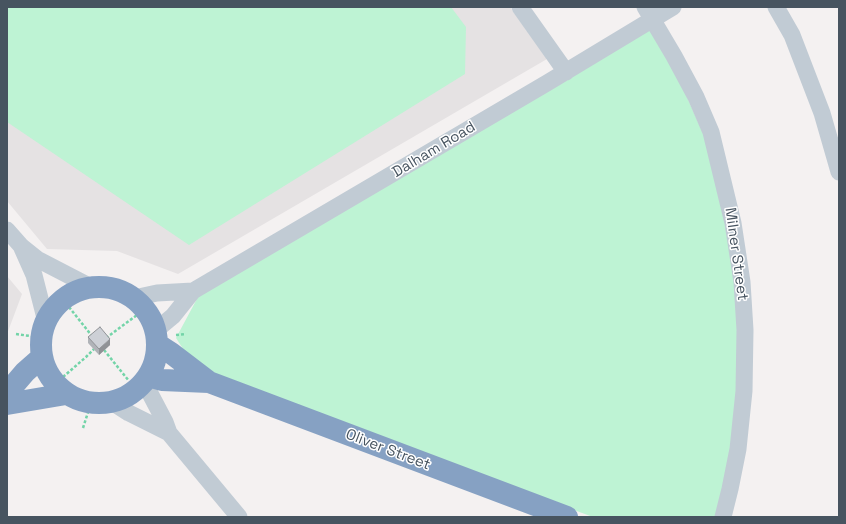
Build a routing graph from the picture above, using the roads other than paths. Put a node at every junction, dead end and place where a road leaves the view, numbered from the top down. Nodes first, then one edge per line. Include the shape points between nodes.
1 (520, 7) edge
2 (674, 7) edge
3 (776, 7) edge
4 (649, 13) edge
5 (566, 72) junction
6 (839, 172) edge
7 (7, 230) edge
8 (22, 247) junction
9 (91, 287) junction
10 (193, 291) junction
11 (136, 307) junction
12 (156, 338) junction
13 (45, 339) junction
14 (141, 381) junction
15 (209, 382) junction
16 (64, 386) junction
17 (7, 393) edge
18 (112, 402) junction
19 (7, 404) edge
20 (169, 433) junction
21 (239, 517) edge
22 (567, 517) edge
23 (723, 517) edge

1 - 5 street
2 - 4 street, Dalham Road
3 - 6 street via 792,35 817,99
4 - 5 street, Dalham Road
4 - 23 street, Milner Street via 696,97 711,132 733,223 742,282 745,330 744,391 738,449
5 - 10 street, Dalham Road
7 - 8 street
8 - 9 street via 45,264
8 - 13 street via 34,275
9 - 11 highway via 114,288 124,292
9 - 13 highway via 64,298 51,311
10 - 11 street, Dalham Road via 158,293
10 - 12 street, Dalham Road
11 - 12 highway via 144,308 151,319
12 - 14 highway via 155,361
12 - 15 highway, Oliver Street
13 - 16 highway via 47,371 55,384
13 - 17 highway via 25,372
14 - 15 highway, Oliver Street
14 - 18 highway via 135,391
14 - 20 street via 166,422
15 - 22 highway, Oliver Street
16 - 18 highway via 74,398 90,398 102,404
16 - 19 highway
18 - 20 street
20 - 21 street

